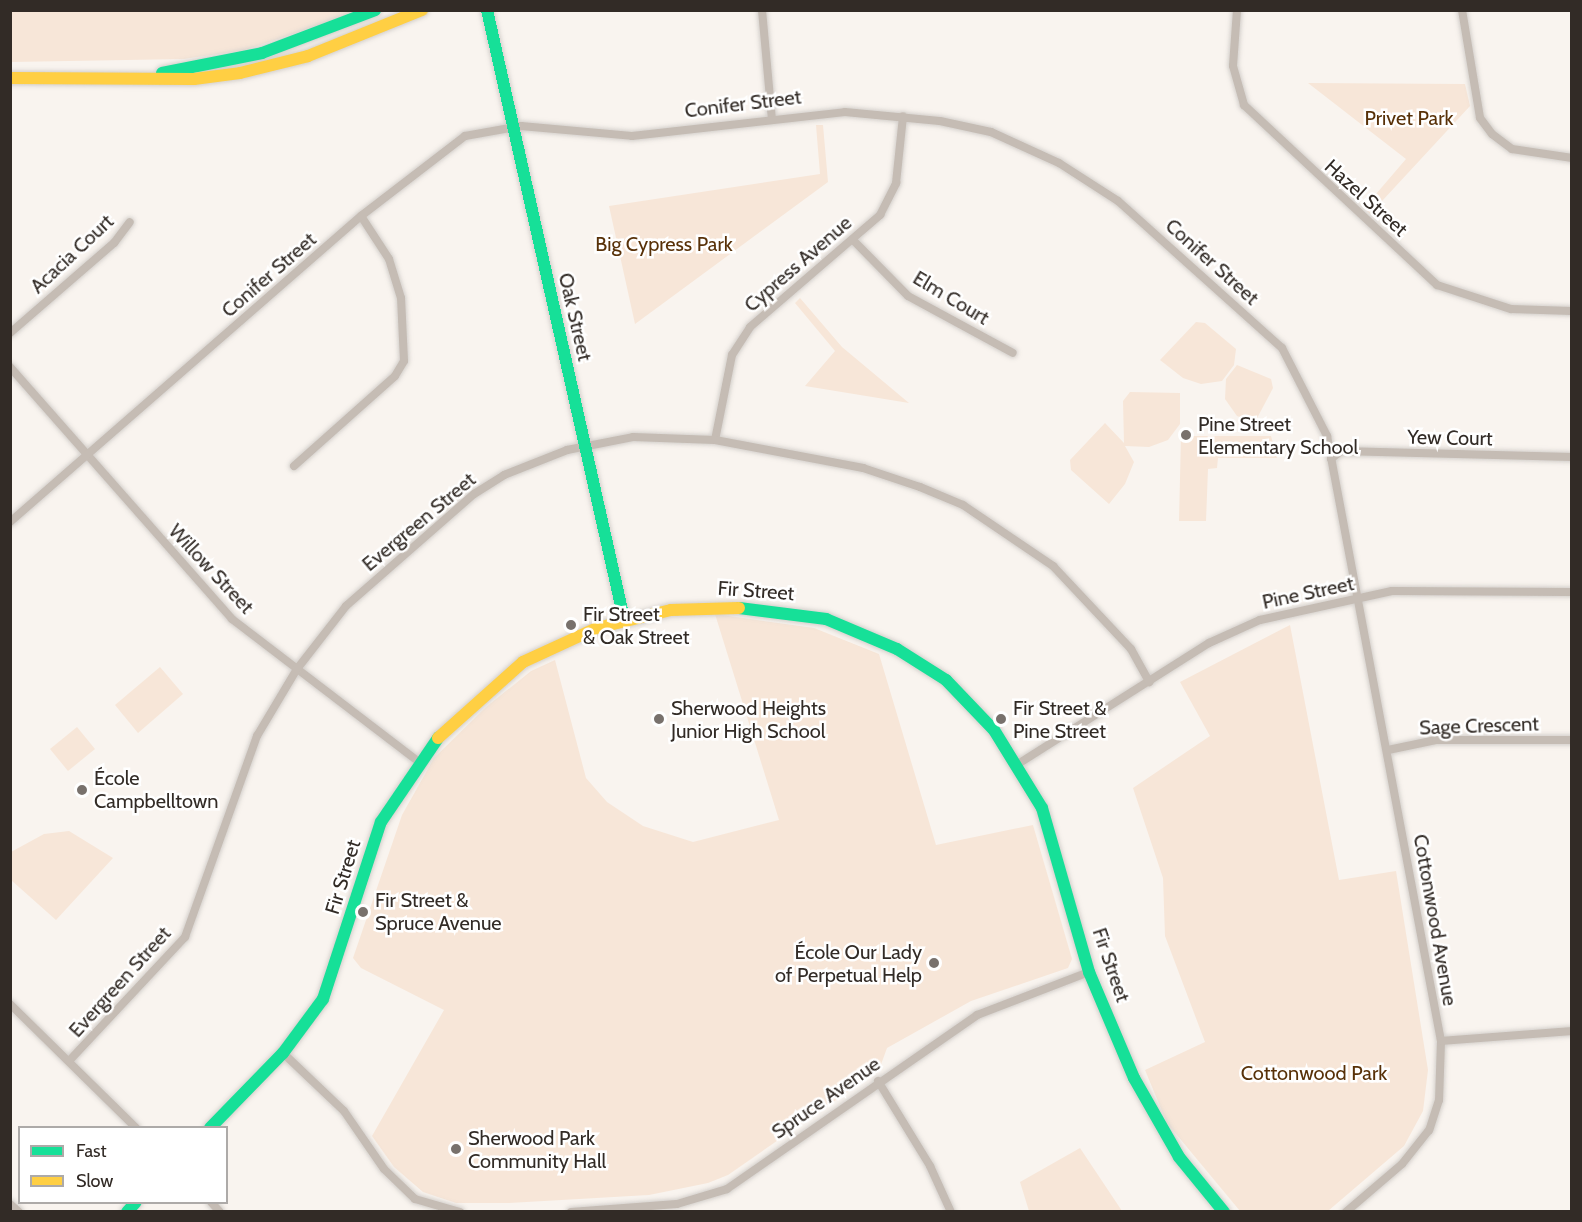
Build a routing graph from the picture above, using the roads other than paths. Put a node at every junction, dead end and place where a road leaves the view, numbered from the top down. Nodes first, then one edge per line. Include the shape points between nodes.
1 (375, 10) edge
2 (422, 10) edge
3 (477, 10) edge
4 (487, 10) edge
5 (762, 10) edge
6 (1237, 10) edge
7 (1462, 10) edge
8 (487, 24) junction
9 (150, 76) junction
10 (10, 78) edge
11 (903, 116) junction
12 (772, 120) junction
13 (511, 127) junction
14 (1572, 158) edge
15 (361, 216) junction
16 (130, 222) dead end
17 (853, 240) junction
18 (1572, 311) edge
19 (10, 333) edge
20 (1013, 353) dead end
21 (10, 367) edge
22 (715, 440) junction
23 (585, 446) junction
24 (87, 455) junction
25 (1572, 457) edge
26 (1331, 459) junction
27 (294, 466) dead end
28 (10, 522) edge
29 (1572, 592) edge
30 (1359, 600) junction
31 (624, 619) junction
32 (297, 669) junction
33 (1149, 682) junction
34 (1572, 740) edge
35 (1388, 750) junction
36 (418, 761) junction
37 (1018, 764) junction
38 (1089, 972) junction
39 (10, 1004) edge
40 (1572, 1031) edge
41 (1441, 1041) junction
42 (283, 1053) junction
43 (69, 1061) junction
44 (878, 1081) junction
45 (134, 1126) edge
46 (212, 1126) edge
47 (10, 1204) edge
48 (19, 1212) edge
49 (460, 1212) edge
50 (571, 1212) edge
51 (951, 1212) edge
52 (1224, 1212) edge
53 (1346, 1212) edge

1 - 9 street via 262,54
2 - 9 street via 308,56 240,73 194,80
3 - 8 street, Oak Street
4 - 8 street, Oak Street
5 - 12 street
6 - 18 street, Hazel Street via 1233,66 1244,105 1437,285 1512,309
7 - 14 street via 1480,118 1492,134 1512,149
8 - 13 street, Oak Street
9 - 10 street
11 - 12 street, Conifer Street via 818,112
11 - 17 street, Cypress Avenue via 896,183 880,216
11 - 26 street, Conifer Street via 991,132 1059,163 1118,201 1282,348 1315,406
12 - 13 street, Conifer Street via 632,136
13 - 15 street, Conifer Street via 465,136 440,151
13 - 23 street, Oak Street
15 - 24 street, Conifer Street
15 - 27 street via 389,259 401,298 404,361 395,376
16 - 19 street, Acacia Court via 114,243
17 - 20 street, Elm Court via 908,296
17 - 22 street, Cypress Avenue via 750,327 732,355
21 - 24 street, Willow Street
22 - 23 street, Evergreen Street via 633,437
22 - 33 street, Evergreen Street via 863,468 963,504 1082,591 1131,649
23 - 31 street, Oak Street
23 - 32 street, Evergreen Street via 504,475 474,494 346,606
24 - 28 street, Conifer Street
24 - 32 street, Willow Street via 232,619
25 - 26 street, Yew Court via 1341,452
26 - 30 street, Conifer Street
29 - 30 street, Pine Street via 1392,591
30 - 33 street, Pine Street via 1260,620
30 - 35 street, Cottonwood Avenue
31 - 36 street, Fir Street via 523,662 471,703
31 - 37 street, Fir Street via 727,605 826,619 897,649 946,680
32 - 36 street, Willow Street
32 - 43 street, Evergreen Street via 256,736 185,937
33 - 37 street, Pine Street
34 - 35 street, Sage Crescent via 1436,740
35 - 41 street, Cottonwood Avenue
36 - 42 street, Fir Street via 381,822 323,999
37 - 38 street, Fir Street via 1053,837
38 - 44 street, Spruce Avenue via 977,1015
38 - 52 street, Fir Street via 1134,1078 1164,1131
39 - 43 street
40 - 41 street
41 - 53 street, Cottonwood Avenue via 1439,1100 1429,1130 1402,1164
42 - 46 street, Fir Street
42 - 49 street via 344,1111 384,1170 416,1199
43 - 45 street
44 - 50 street, Spruce Avenue via 727,1189 677,1204
44 - 51 street via 930,1166
47 - 48 street

